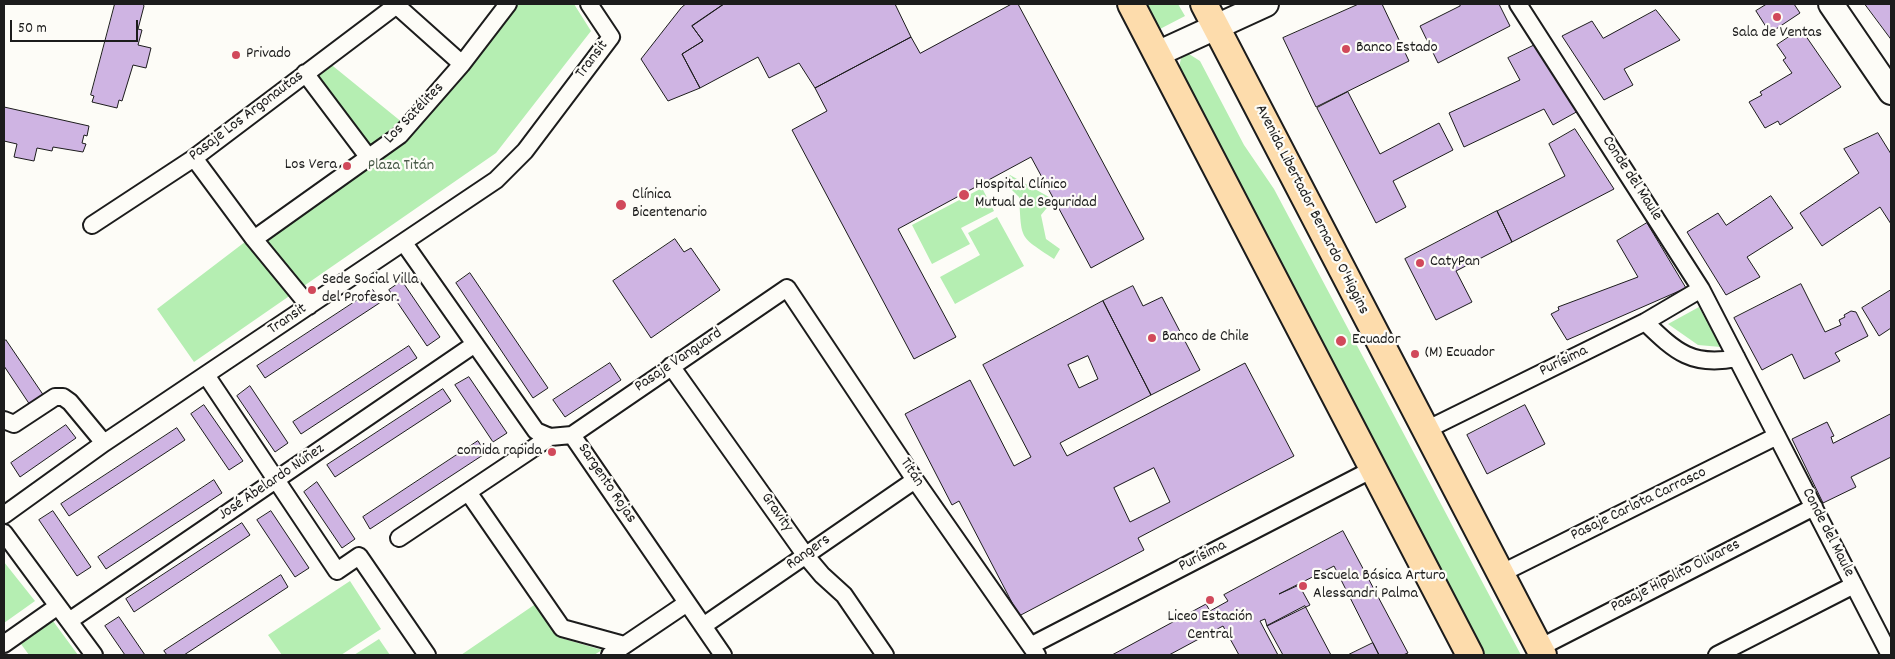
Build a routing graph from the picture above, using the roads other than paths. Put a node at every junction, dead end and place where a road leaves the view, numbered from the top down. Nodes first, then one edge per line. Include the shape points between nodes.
1 (397, 4) edge
2 (508, 4) edge
3 (589, 4) edge
4 (1131, 4) edge
5 (1266, 4) edge
6 (1518, 4) edge
7 (1831, 4) edge
8 (1210, 15) edge
9 (1157, 54) junction
10 (462, 64) junction
11 (305, 73) junction
12 (1891, 92) edge
13 (194, 158) junction
14 (369, 158) junction
15 (92, 225) dead end
16 (254, 239) junction
17 (404, 243) junction
18 (787, 288) joint
19 (1701, 289) junction
20 (309, 306) junction
21 (1644, 322) junction
22 (475, 344) junction
23 (1737, 358) junction
24 (671, 366) junction
25 (206, 375) junction
26 (4, 420) edge
27 (1426, 430) junction
28 (572, 435) junction
29 (1777, 436) junction
30 (550, 437) junction
31 (104, 443) junction
32 (1373, 469) junction
33 (276, 480) junction
34 (915, 480) junction
35 (468, 492) junction
36 (1814, 507) junction
37 (4, 515) edge
38 (4, 533) edge
39 (399, 538) dead end
40 (806, 556) junction
41 (1500, 574) junction
42 (1854, 585) junction
43 (687, 603) junction
44 (58, 606) junction
45 (69, 621) junction
46 (703, 626) junction
47 (4, 644) edge
48 (624, 645) junction
49 (1035, 650) edge
50 (1541, 651) edge
51 (94, 655) edge
52 (427, 655) edge
53 (610, 655) edge
54 (723, 655) edge
55 (885, 655) edge
56 (1470, 655) edge
57 (1717, 655) edge
58 (1890, 655) edge

1 - 10 street
1 - 11 street, Pasaje Los Argonautas
2 - 10 street, Los Satélites
3 - 17 street, Transit via 611,37 515,162 496,180
4 - 9 main road
5 - 8 main road
6 - 19 street, Conde del Maule
7 - 12 main road
8 - 9 main road
8 - 27 main road, Avenida Libertador Bernardo O'Higgins
9 - 32 main road
10 - 14 street, Los Satélites via 400,135
11 - 13 street, Pasaje Los Argonautas
11 - 14 street
13 - 15 street, Pasaje Los Argonautas
13 - 16 street
14 - 16 street, Los Satélites
16 - 20 street
17 - 20 street, Transit
17 - 22 street
18 - 24 street, Pasaje Vanguard
18 - 34 street, Titán
19 - 21 street, Purísima
19 - 23 street, Conde del Maule
20 - 25 street, Transit
21 - 23 street via 1667,342 1695,359 1719,362
21 - 27 street, Purísima
22 - 30 street via 536,431
22 - 33 street, José Abelardo Núñez
23 - 29 street, Conde del Maule
24 - 28 street, Pasaje Vanguard
24 - 40 street, Gravity
25 - 31 street, Transit
25 - 33 street
26 - 31 street via 14,424 55,397 63,397
27 - 41 main road, Avenida Libertador Bernardo O'Higgins
28 - 30 street, Sargento Rojas
28 - 43 street, Sargento Rojas
29 - 36 street, Conde del Maule
29 - 41 street, Pasaje Carlota Carrasco
30 - 35 street
31 - 37 street, Transit
32 - 49 street, Purísima
32 - 56 main road
33 - 45 street, José Abelardo Núñez
33 - 52 street via 338,570 359,556
34 - 40 street, Rangers
34 - 49 street, Titán
35 - 39 street
35 - 48 street via 562,628
36 - 42 street, Conde del Maule
36 - 50 street, Pasaje Hipolito Olivares
38 - 44 street
40 - 46 street, Rangers
40 - 55 street, Gravity via 844,595
41 - 50 main road, Avenida Libertador Bernardo O'Higgins
42 - 57 street
42 - 58 street, Conde del Maule
43 - 46 street, Sargento Rojas
43 - 48 street
44 - 45 street
44 - 47 street
45 - 51 street
46 - 54 street, Sargento Rojas
48 - 53 street

